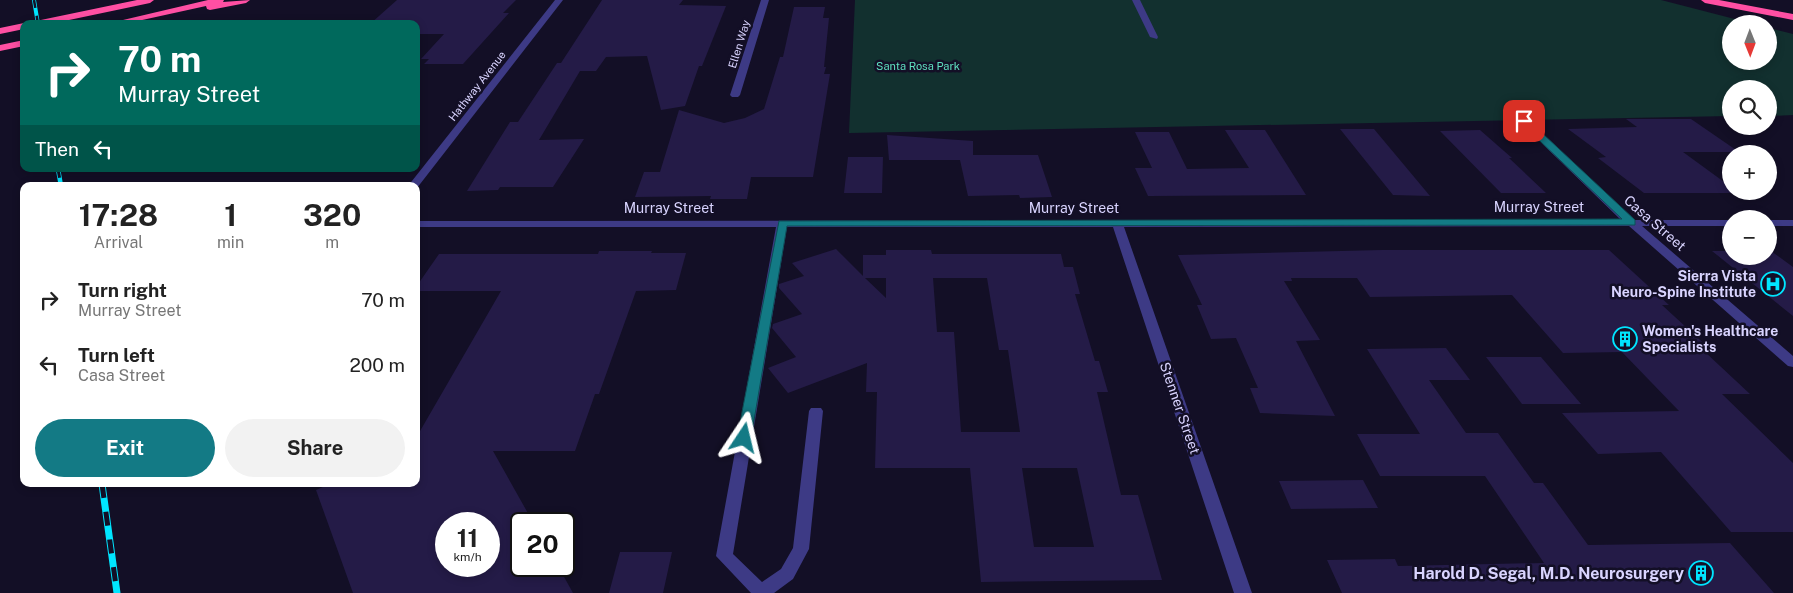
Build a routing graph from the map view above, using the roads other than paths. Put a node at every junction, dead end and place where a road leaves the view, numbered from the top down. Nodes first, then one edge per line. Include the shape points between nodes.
1 (150, 0) edge
2 (220, 0) edge
3 (246, 0) edge
4 (558, 0) edge
5 (765, 0) edge
6 (1136, 0) edge
7 (1705, 0) edge
8 (1723, 4) junction
9 (164, 12) junction
10 (1793, 17) edge
11 (55, 20) edge
12 (128, 20) edge
13 (1793, 26) edge
14 (20, 27) edge
15 (0, 31) edge
16 (1154, 37) dead end
17 (20, 44) edge
18 (0, 48) edge
19 (735, 95) dead end
20 (1524, 121) dead end
21 (416, 182) edge
22 (1631, 222) junction
23 (782, 223) junction
24 (1117, 223) junction
25 (1722, 223) edge
26 (1777, 223) edge
27 (1793, 223) edge
28 (420, 224) edge
29 (1793, 363) edge
30 (816, 411) dead end
31 (762, 592) edge
32 (1243, 593) edge

1 - 11 highway
2 - 9 highway
3 - 9 highway
4 - 21 street, Hathway Avenue
5 - 19 street, Ellen Way
6 - 16 street
7 - 8 highway
8 - 10 highway
8 - 13 highway via 1756,17
9 - 12 highway
14 - 15 highway
17 - 18 highway
20 - 22 street, Casa Street
22 - 24 street, Murray Street
22 - 25 street, Murray Street
22 - 29 street, Casa Street
23 - 24 street, Murray Street
23 - 28 street, Murray Street
23 - 31 street via 724,556
24 - 32 street, Stenner Street
26 - 27 street
30 - 31 street via 800,549 787,574

